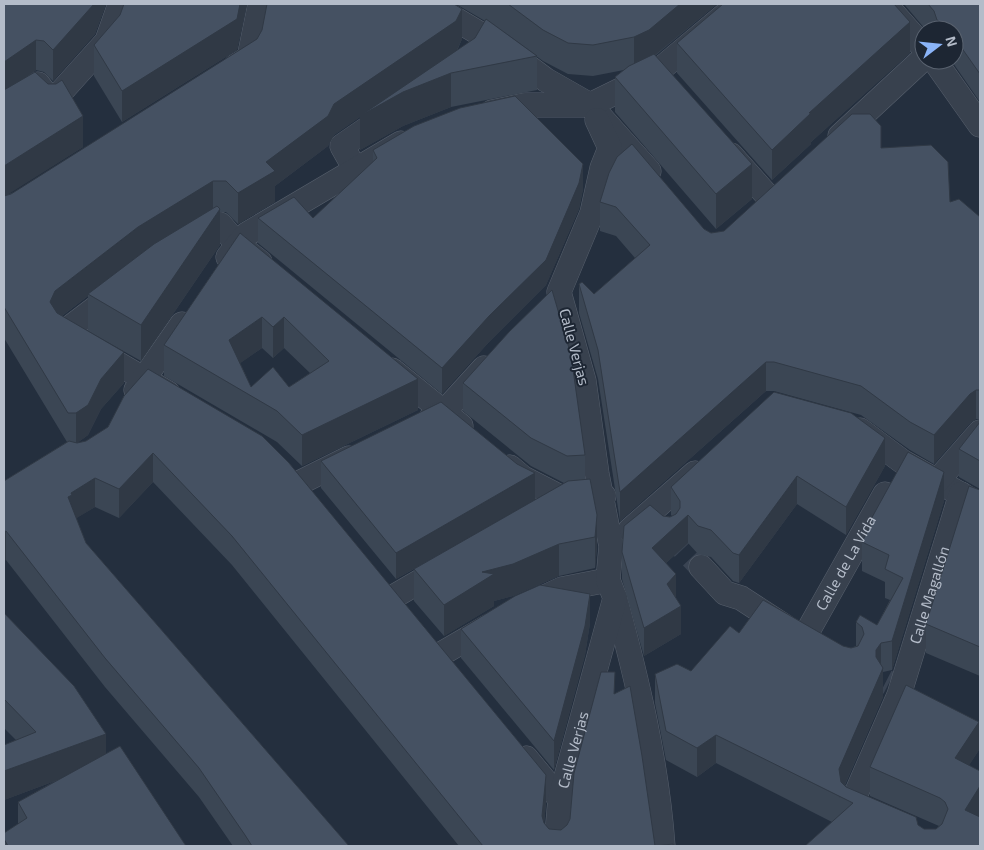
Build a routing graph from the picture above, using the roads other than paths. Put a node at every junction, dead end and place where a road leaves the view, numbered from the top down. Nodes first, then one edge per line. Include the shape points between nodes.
1 (120, 4) edge
2 (260, 4) edge
3 (738, 4) edge
4 (416, 5) edge
5 (890, 5) edge
6 (445, 8) edge
7 (914, 35) edge
8 (914, 67) edge
9 (944, 70) edge
10 (217, 78) edge
11 (972, 99) edge
12 (404, 103) edge
13 (590, 105) junction
14 (4, 107) edge
15 (473, 116) edge
16 (980, 125) edge
17 (424, 133) edge
18 (714, 136) edge
19 (821, 154) edge
20 (354, 169) junction
21 (665, 190) edge
22 (771, 200) edge
23 (237, 244) junction
24 (171, 254) edge
25 (276, 275) edge
26 (215, 276) edge
27 (131, 280) edge
28 (559, 292) junction
29 (192, 309) edge
30 (539, 312) edge
31 (499, 351) edge
32 (375, 356) edge
33 (145, 379) junction
34 (187, 404) edge
35 (121, 408) edge
36 (444, 412) junction
37 (838, 422) edge
38 (410, 428) edge
39 (980, 432) edge
40 (368, 449) edge
41 (714, 455) edge
42 (903, 462) junction
43 (282, 465) edge
44 (938, 480) junction
45 (604, 496) junction
46 (564, 498) junction
47 (971, 499) edge
48 (538, 513) edge
49 (651, 514) junction
50 (667, 530) tunnel mouth
51 (611, 546) junction
52 (461, 557) edge
53 (701, 567) tunnel mouth
54 (612, 589) junction
55 (393, 596) edge
56 (441, 654) edge
57 (510, 738) edge
58 (560, 799) junction
59 (893, 821) edge
60 (556, 846) edge
61 (663, 846) edge

1 - 14 street via 107,41 52,102 38,84
2 - 10 street via 249,58
3 - 13 street via 663,79
4 - 6 street
5 - 7 street
6 - 13 street via 479,46
8 - 19 street
9 - 11 street
11 - 16 street
12 - 20 street via 342,146
13 - 15 street via 525,104
13 - 21 street
13 - 28 street, Calle Verjas via 610,148 592,213
17 - 20 street
18 - 22 street
20 - 23 street via 247,234
23 - 24 street via 220,224
23 - 25 street
23 - 26 street
27 - 33 street via 64,332
28 - 30 street
28 - 45 street, Calle Verjas via 584,381
29 - 33 street
31 - 36 street
32 - 36 street
33 - 34 street
33 - 35 street
36 - 38 street
36 - 46 street via 523,478
37 - 42 street via 857,428
39 - 44 street
40 - 43 street via 306,490
41 - 49 street
42 - 44 street
42 - 53 street, Calle de La Vida via 812,642 741,598 725,592
44 - 47 street
45 - 46 street
45 - 51 street, Calle Verjas
46 - 48 street
47 - 59 street, Calle Magallón via 901,694 852,803
49 - 50 street
49 - 51 street
51 - 54 street, Calle Verjas
52 - 55 street
54 - 56 street via 562,589 514,611
54 - 58 street, Calle Verjas
54 - 61 street, Calle Verjas via 639,684
57 - 58 street
58 - 60 street, Calle Verjas

